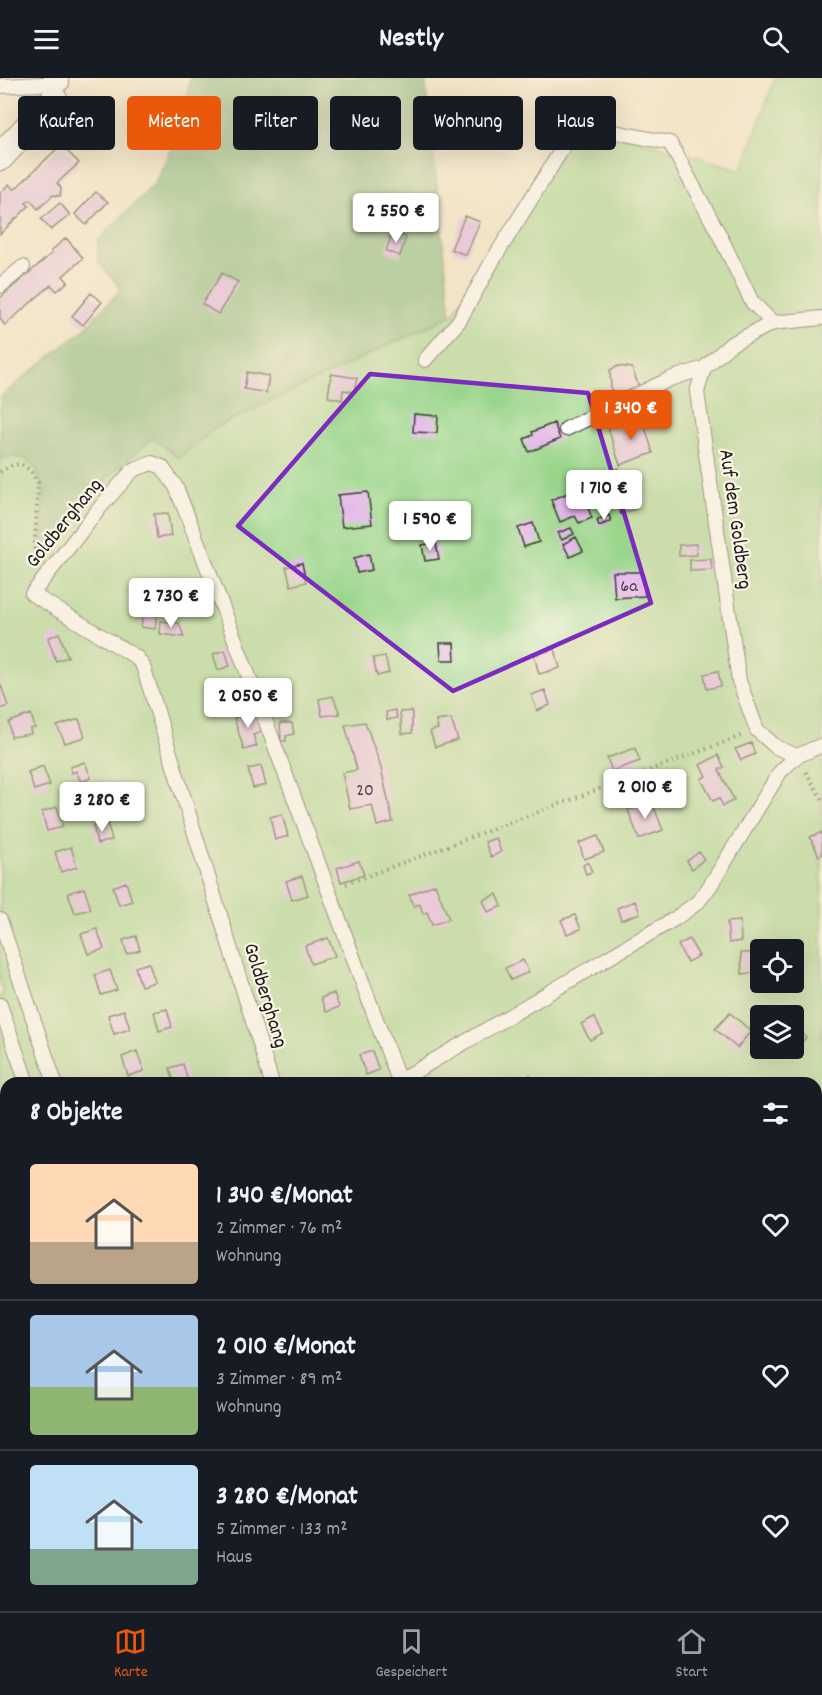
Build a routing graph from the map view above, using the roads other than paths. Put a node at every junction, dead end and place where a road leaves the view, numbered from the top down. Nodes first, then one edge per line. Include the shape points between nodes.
1 (0, 86) edge
2 (60, 87) edge
3 (0, 158) edge
4 (23, 267) dead end
5 (0, 286) edge
6 (822, 318) edge
7 (773, 323) junction
8 (425, 360) dead end
9 (704, 368) junction
10 (566, 429) dead end
11 (822, 745) edge
12 (797, 756) junction
13 (0, 920) edge
14 (0, 1005) edge
15 (25, 1077) edge
16 (53, 1077) edge
17 (270, 1077) edge
18 (398, 1077) edge
19 (408, 1077) edge

1 - 2 lane
2 - 3 street
4 - 5 lane
6 - 7 lane
7 - 8 lane via 752,302 670,143 585,126 569,138 459,321
7 - 9 lane via 731,344
9 - 10 lane
9 - 12 lane, Auf dem Goldberg via 697,392 739,681 757,730 776,747
11 - 12 lane
12 - 19 lane, Goldberghang via 780,772 698,902
13 - 16 lane
14 - 15 lane
17 - 18 lane, Goldberghang via 143,666 136,657 32,594 134,470 152,463 162,467 176,487

